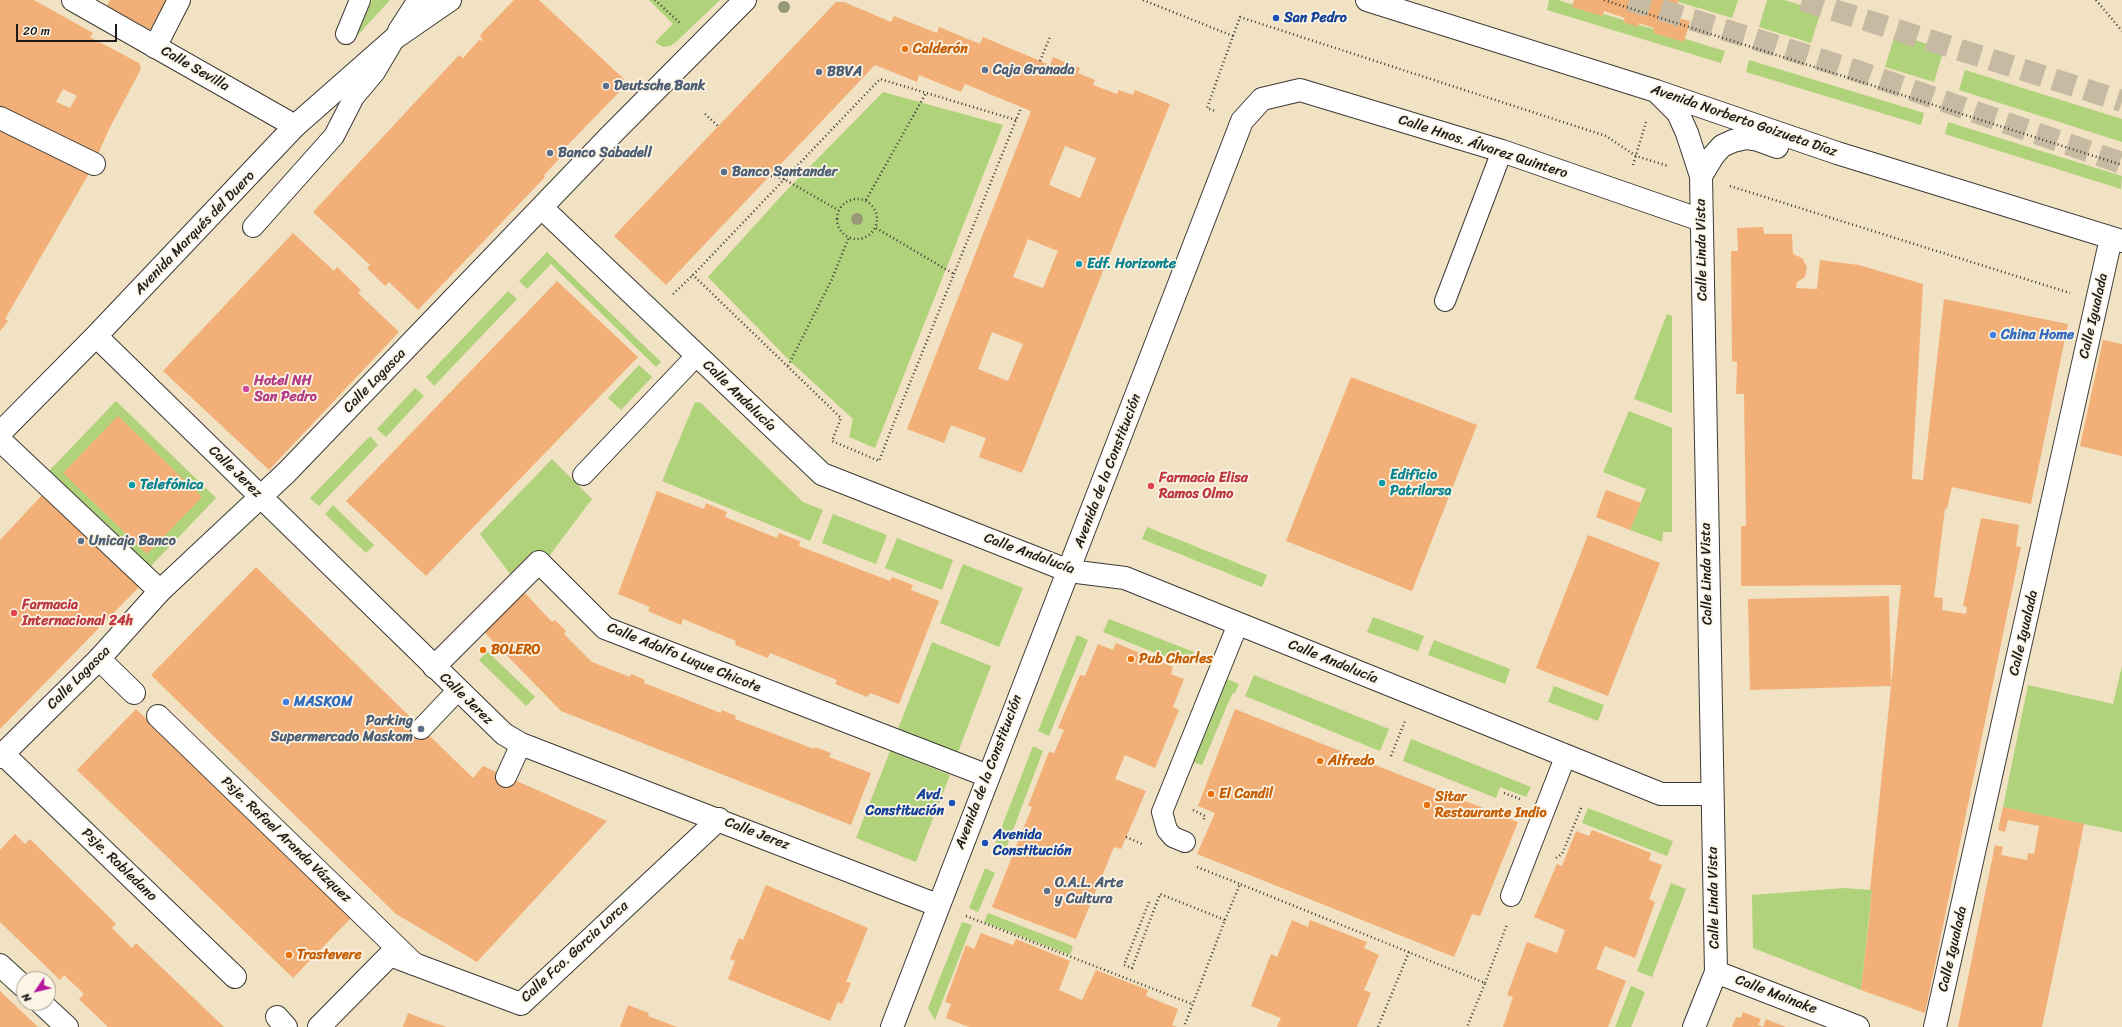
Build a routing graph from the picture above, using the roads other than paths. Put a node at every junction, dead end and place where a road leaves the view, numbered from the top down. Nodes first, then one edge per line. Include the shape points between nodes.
1 (73, 0) edge
2 (179, 0) edge
3 (360, 0) edge
4 (419, 0) edge
5 (450, 0) edge
6 (745, 0) edge
7 (1367, 0) edge
8 (346, 34) dead end
9 (395, 38) junction
10 (156, 47) junction
11 (1656, 91) junction
12 (1262, 99) joint
13 (0, 118) edge
14 (295, 126) junction
15 (1502, 151) junction
16 (1837, 153) junction
17 (94, 164) dead end
18 (1701, 176) junction
19 (542, 208) junction
20 (1701, 220) junction
21 (253, 226) dead end
22 (2117, 240) edge
23 (1445, 301) dead end
24 (96, 336) junction
25 (697, 356) junction
26 (0, 433) edge
27 (0, 440) edge
28 (583, 475) dead end
29 (260, 496) junction
30 (1069, 571) junction
31 (160, 591) junction
32 (1238, 624) junction
33 (100, 659) junction
34 (434, 667) junction
35 (458, 690) junction
36 (134, 693) dead end
37 (158, 716) dead end
38 (421, 730) dead end
39 (521, 744) junction
40 (2, 755) edge
41 (1566, 755) junction
42 (988, 776) junction
43 (506, 777) dead end
44 (1712, 794) junction
45 (719, 819) junction
46 (1185, 842) dead end
47 (1511, 896) dead end
48 (937, 905) junction
49 (414, 964) junction
50 (0, 965) edge
51 (1716, 972) junction
52 (235, 977) dead end
53 (16, 980) edge
54 (50, 1011) edge
55 (67, 1027) edge
56 (319, 1027) edge
57 (892, 1027) edge
58 (1694, 1027) edge
59 (1858, 1027) edge
60 (1935, 1027) edge

1 - 10 street, Calle Sevilla
2 - 10 street
3 - 8 lane
4 - 9 street, Avenida Marqués del Duero
5 - 9 street, Avenida Marqués del Duero
6 - 19 street, Calle Lagasca
7 - 11 street, Avenida Norberto Goizueta Díaz
9 - 14 street, Avenida Marqués del Duero
9 - 21 lane via 376,72 354,97 334,136
10 - 14 street, Calle Sevilla
11 - 16 street, Avenida Norberto Goizueta Díaz
11 - 18 street, Calle Linda Vista via 1678,113 1688,133
12 - 15 street, Calle Hnos. Álvarez Quintero via 1300,90
12 - 30 street, Avenida de la Constitución via 1242,121
13 - 17 street
14 - 24 street, Avenida Marqués del Duero
15 - 20 street, Calle Hnos. Álvarez Quintero
15 - 23 lane
16 - 18 street via 1817,157 1758,140 1733,140 1722,146 1713,156
16 - 22 street, Avenida Norberto Goizueta Díaz
18 - 20 street, Calle Linda Vista
19 - 25 street, Calle Andalucía
19 - 29 street, Calle Lagasca via 287,472
20 - 44 street, Calle Linda Vista
22 - 60 street, Calle Igualada
24 - 26 street, Avenida Marqués del Duero
24 - 29 street, Calle Jerez
25 - 28 lane
25 - 30 street, Calle Andalucía via 822,474
27 - 31 street
29 - 31 street, Calle Lagasca
29 - 34 street, Calle Jerez
30 - 32 street, Calle Andalucía via 1125,578
30 - 42 street, Avenida de la Constitución
31 - 33 street, Calle Lagasca
32 - 41 street, Calle Andalucía
32 - 46 lane via 1163,807 1167,830 1173,837
33 - 36 street
33 - 40 street, Calle Lagasca
34 - 35 street, Calle Jerez
34 - 42 street, Calle Adolfo Luque Chicote via 539,562 604,628
35 - 38 lane
35 - 39 street, Calle Jerez via 504,734
37 - 49 street, Psje. Rafael Aranda Vázquez
39 - 43 lane
39 - 45 street, Calle Jerez
40 - 52 street, Psje. Robledano
41 - 44 street, Calle Andalucía via 1661,794
41 - 47 lane
42 - 48 street, Avenida de la Constitución
44 - 51 street, Calle Linda Vista
45 - 48 street, Calle Jerez
45 - 49 street, Calle Fco. Garcia Lorca via 521,1004
48 - 57 street, Avenida de la Constitución
49 - 56 street, Calle Fco. Garcia Lorca via 390,954
50 - 53 street
51 - 58 street
51 - 59 street, Calle Mainake
54 - 55 street

